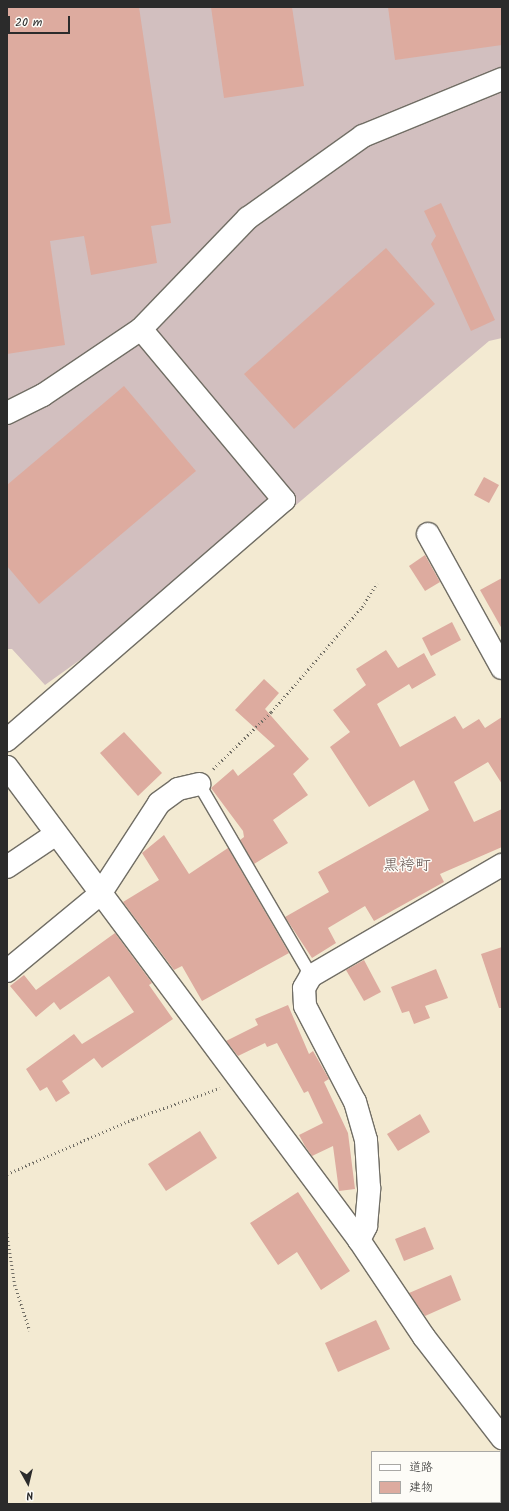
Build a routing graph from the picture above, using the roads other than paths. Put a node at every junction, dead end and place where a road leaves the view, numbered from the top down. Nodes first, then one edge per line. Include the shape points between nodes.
1 (502, 79) edge
2 (141, 329) junction
3 (7, 413) edge
4 (428, 534) dead end
5 (502, 668) edge
6 (7, 740) edge
7 (7, 767) edge
8 (199, 784) joint
9 (56, 834) junction
10 (502, 865) edge
11 (7, 868) edge
12 (100, 894) junction
13 (7, 971) edge
14 (311, 976) junction
15 (359, 1240) junction
16 (500, 1433) edge

1 - 2 street via 363,136 248,218
2 - 3 street via 43,395
2 - 6 street via 284,500
4 - 5 street
7 - 9 street
8 - 12 street via 178,789 159,803
8 - 14 lane
9 - 11 street
9 - 12 street
10 - 14 street
12 - 13 street
12 - 15 street
14 - 15 street via 304,988 305,1006 356,1102 366,1140 369,1188 366,1226
15 - 16 street via 424,1337

